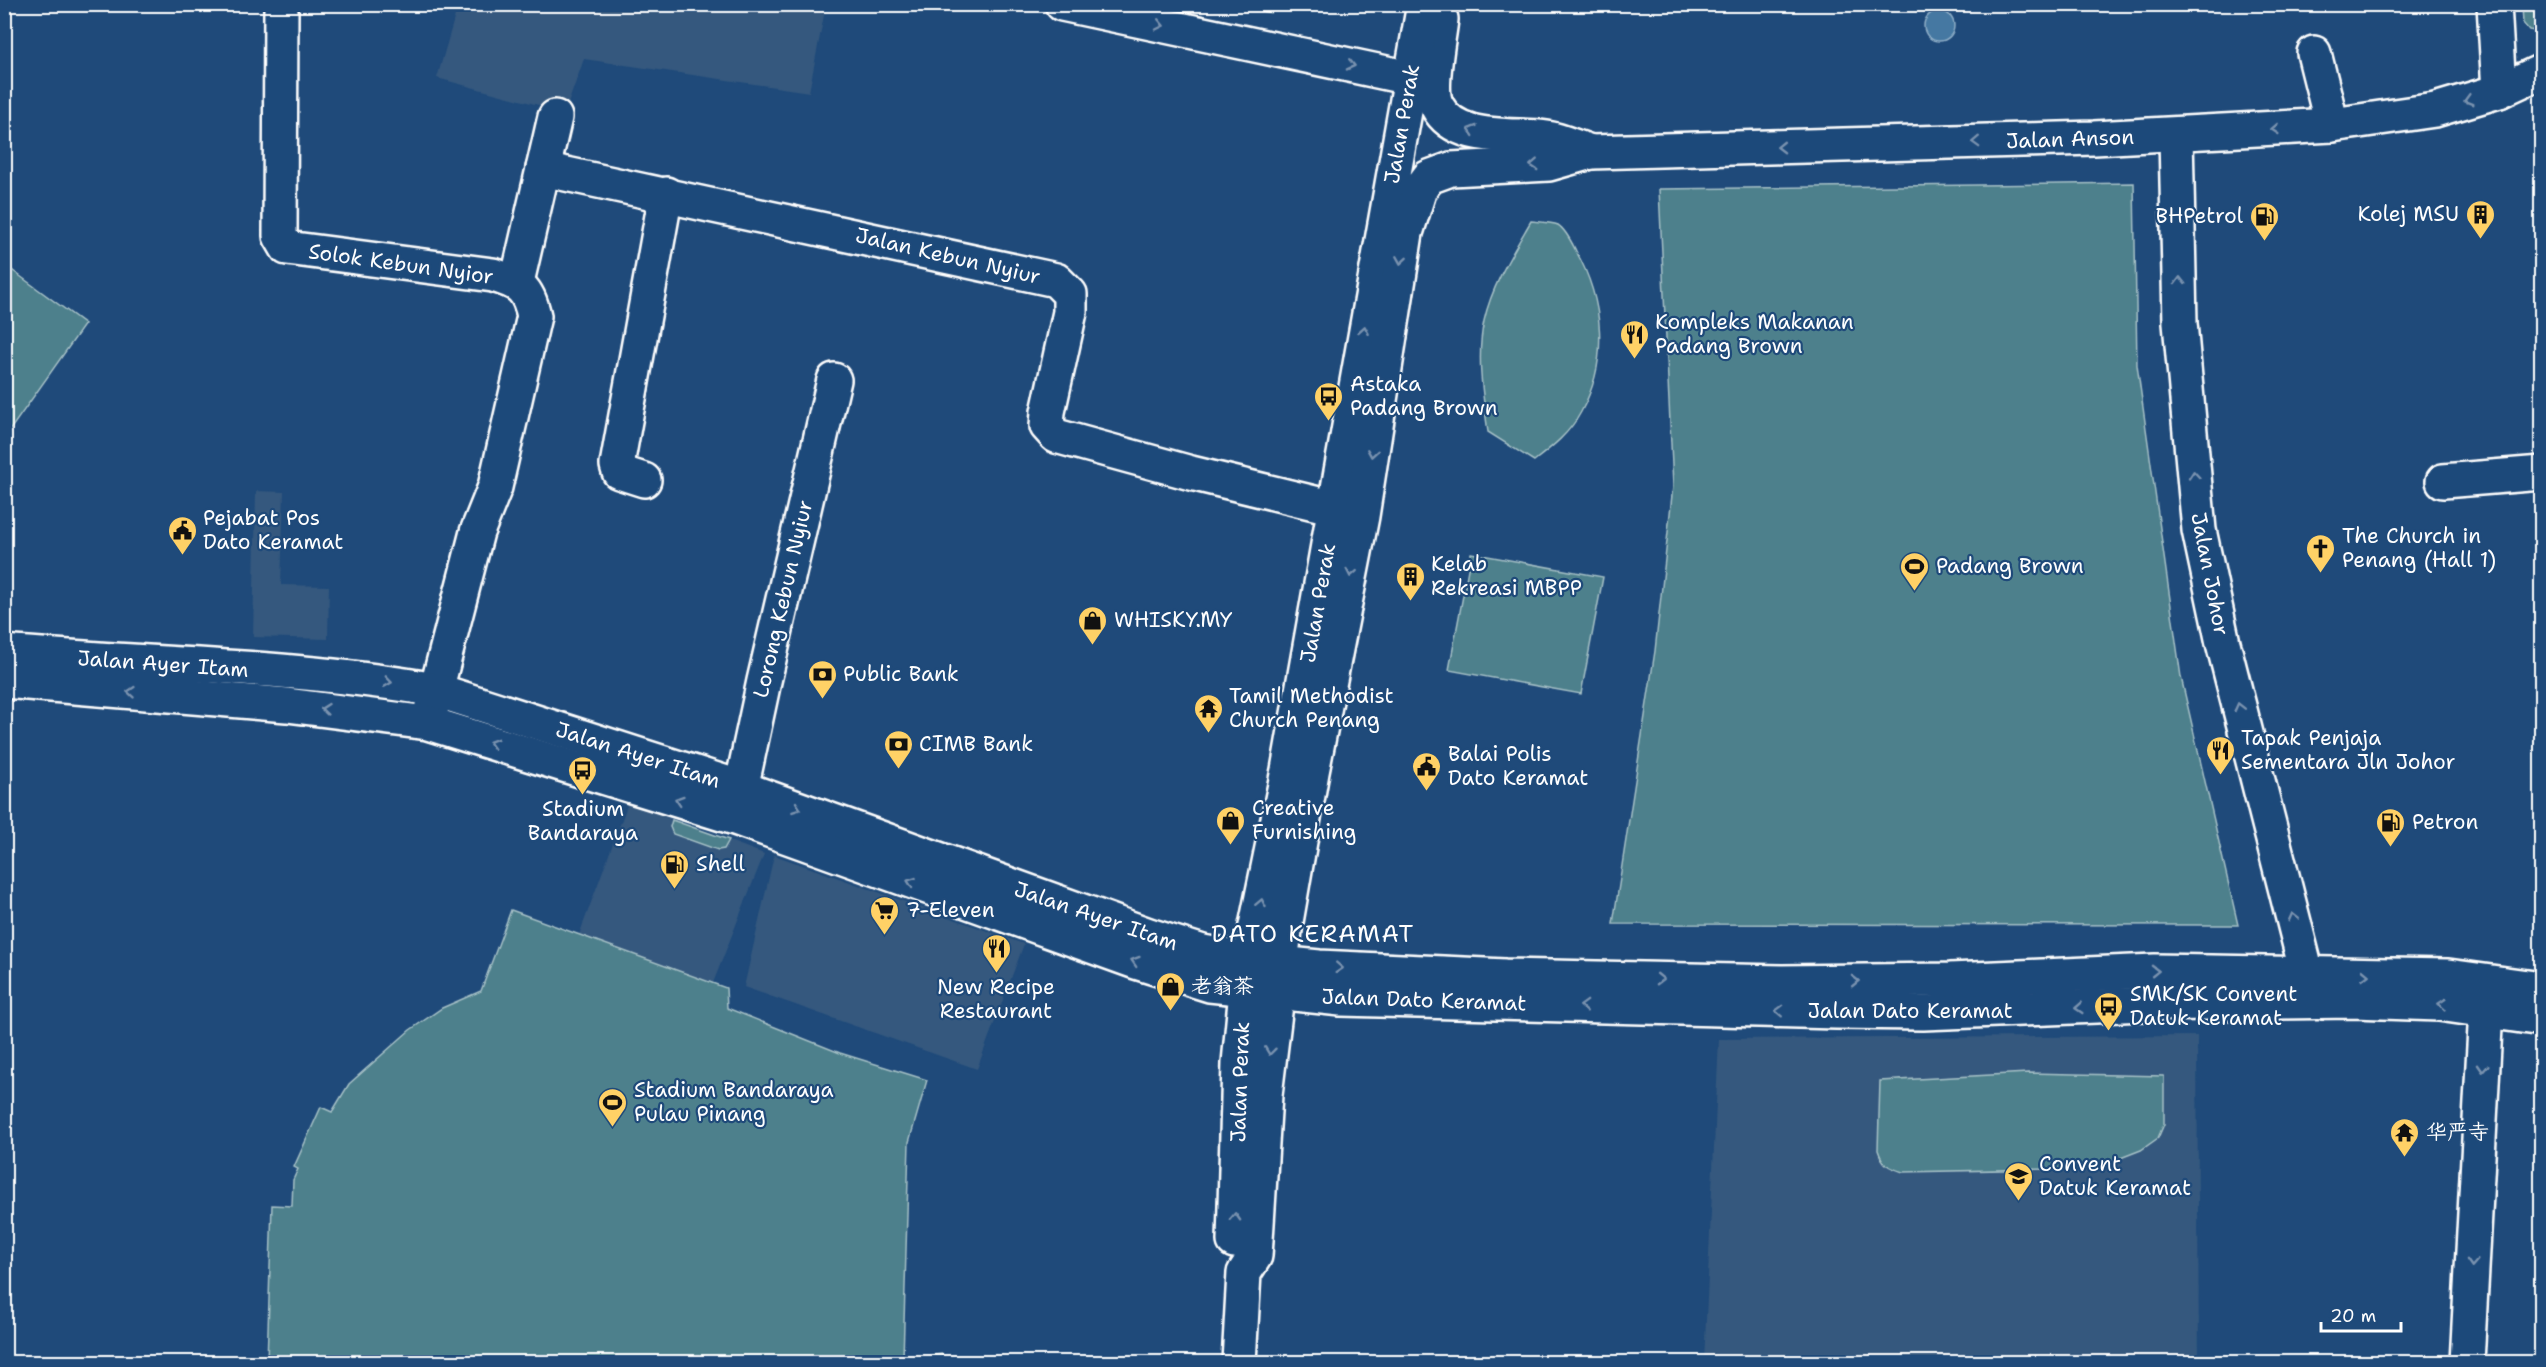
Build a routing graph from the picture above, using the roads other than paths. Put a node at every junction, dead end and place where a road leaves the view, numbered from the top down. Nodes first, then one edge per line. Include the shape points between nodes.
1 (281, 4) edge
2 (1062, 4) edge
3 (1424, 4) edge
4 (1443, 4) edge
5 (2494, 4) edge
6 (2314, 53) dead end
7 (2541, 71) edge
8 (1410, 78) junction
9 (2499, 91) junction
10 (555, 117) dead end
11 (2332, 125) junction
12 (2176, 135) junction
13 (1591, 152) junction
14 (543, 169) junction
15 (666, 194) junction
16 (517, 282) junction
17 (834, 380) dead end
18 (2541, 473) edge
19 (644, 480) dead end
20 (2443, 481) dead end
21 (1354, 502) junction
22 (4, 652) edge
23 (4, 681) edge
24 (436, 690) junction
25 (428, 723) junction
26 (738, 803) junction
27 (1247, 975) junction
28 (1279, 979) junction
29 (2310, 988) junction
30 (2541, 989) edge
31 (2486, 1010) junction
32 (2541, 1019) edge
33 (1244, 1273) junction
34 (1239, 1362) edge
35 (2467, 1362) edge

1 - 16 main road, Solok Kebun Nyior via 280,236 287,248 494,275
2 -> 8 main road
3 - 8 main road, Jalan Perak
13 -> 4 main road, Jalan Perak via 1549,138 1480,133 1452,123 1437,106 1434,88
5 - 9 main road
6 - 11 main road
7 - 9 main road, Jalan Anson
21 -> 8 main road, Jalan Perak
9 -> 11 main road, Jalan Anson via 2435,110
10 - 14 main road
11 -> 12 main road, Jalan Anson
12 -> 13 main road, Jalan Anson
29 -> 12 main road, Jalan Johor via 2223,643 2199,530 2180,323
13 -> 21 main road, Jalan Perak via 1549,164 1450,169 1429,177 1420,189 1406,233
14 - 15 main road, Jalan Kebun Nyiur
14 - 16 main road
15 - 19 main road via 616,465 619,472
15 - 21 main road, Jalan Kebun Nyiur via 1056,280 1070,294 1070,312 1048,412 1047,426 1056,436 1191,473
16 - 24 main road, Solok Kebun Nyior via 530,298 534,316 495,487 477,532
17 - 26 main road, Lorong Kebun Nyiur
18 - 20 main road
27 -> 21 main road, Jalan Perak via 1288,770
21 -> 28 main road, Jalan Perak
22 -> 24 main road, Jalan Ayer Itam via 288,671
25 -> 23 main road, Jalan Ayer Itam via 287,705
24 - 25 main road, Solok Kebun Nyior
24 - 26 main road, Jalan Ayer Itam
26 -> 25 main road, Jalan Ayer Itam
26 - 27 main road, Jalan Ayer Itam via 1136,962 1210,985
27 - 28 main road, Jalan Ayer Itam
33 -> 27 main road, Jalan Perak via 1234,1255 1239,1063
28 - 29 main road, Jalan Dato Keramat via 1505,976 1782,982 2155,971
28 -> 33 main road, Jalan Perak via 1265,1095 1255,1256
29 -> 30 main road, Jalan Dato Keramat via 2448,976
31 -> 29 main road, Jalan Dato Keramat
31 - 32 main road, Jalan Dato Keramat
31 -> 35 main road
33 - 34 main road, Jalan Perak

